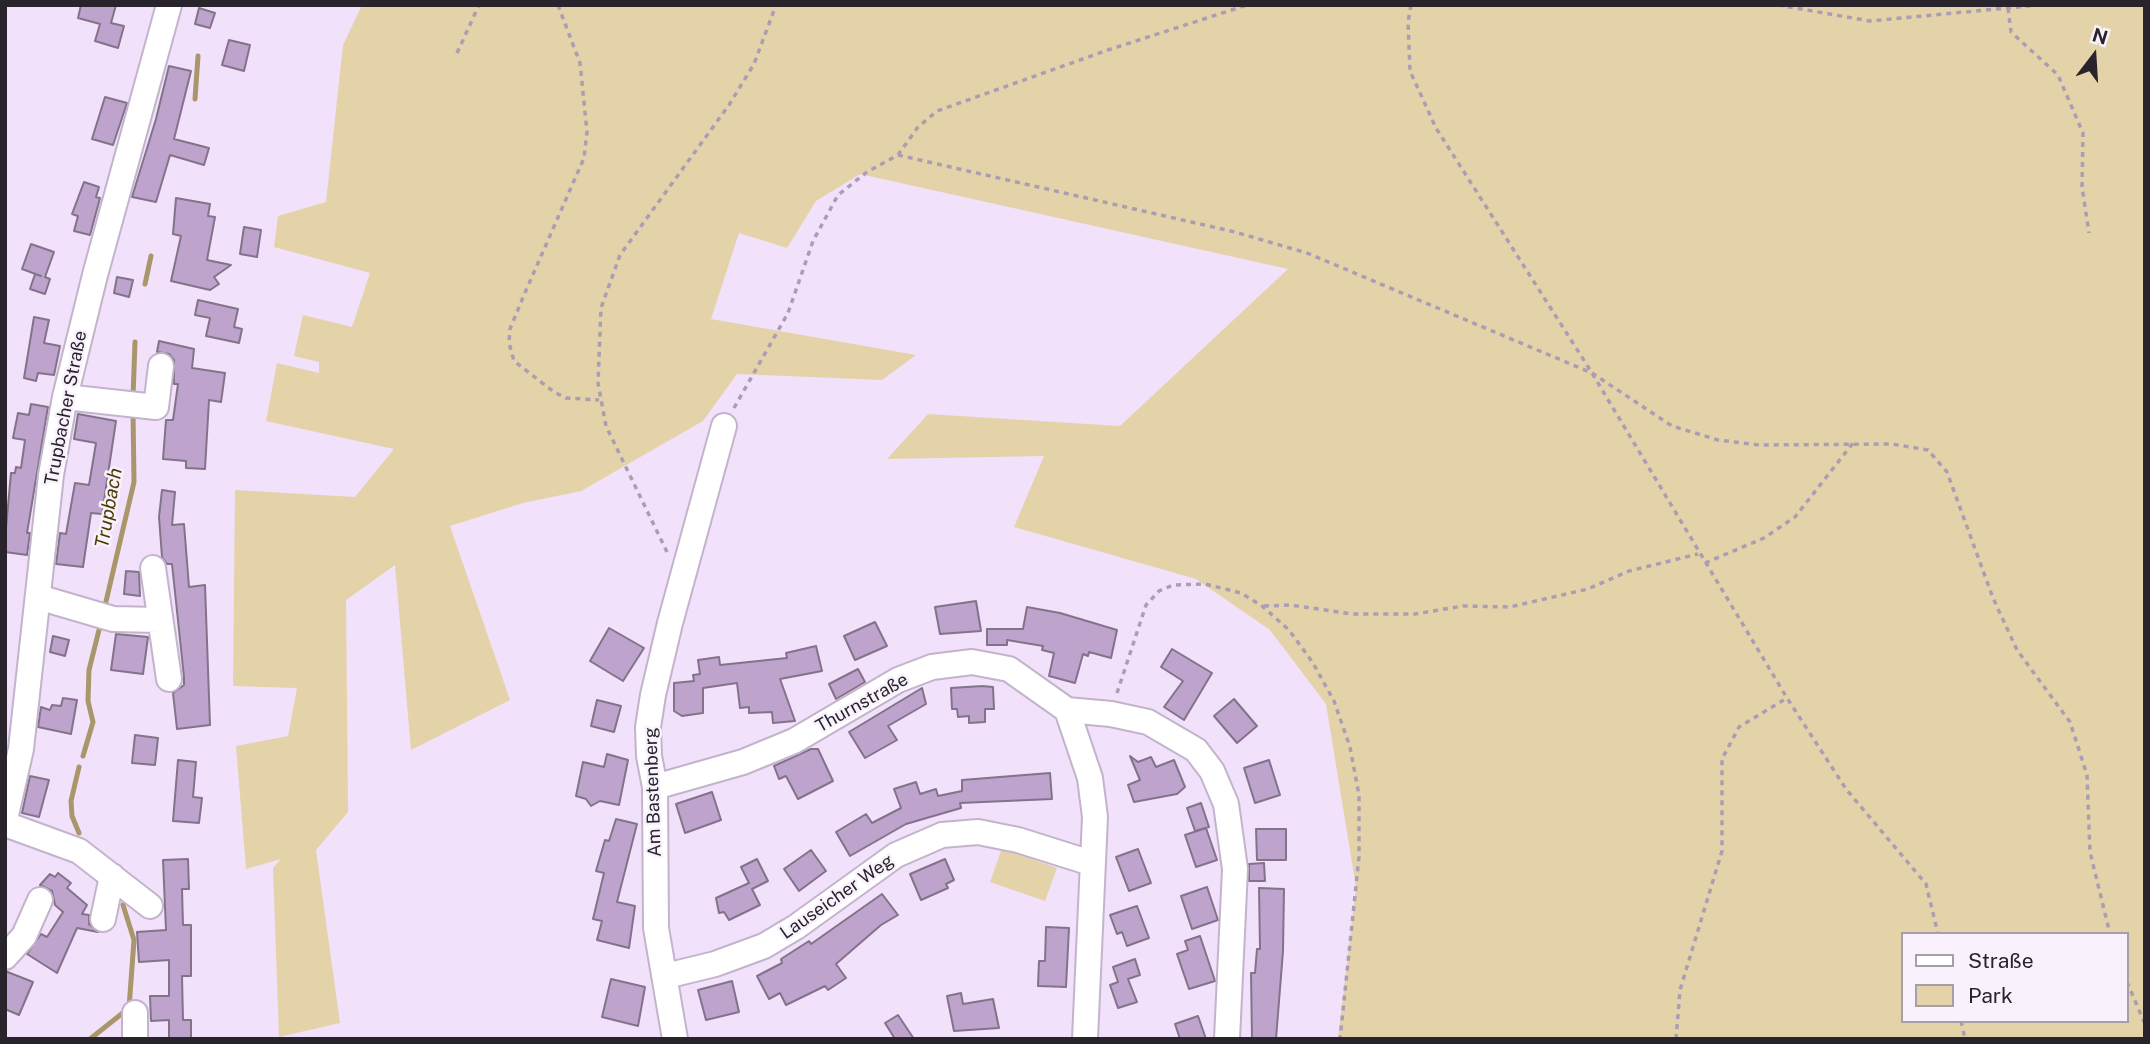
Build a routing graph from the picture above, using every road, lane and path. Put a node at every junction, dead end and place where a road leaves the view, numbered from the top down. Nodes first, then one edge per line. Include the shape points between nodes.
1 (169, 5) edge
2 (479, 5) edge
3 (558, 5) edge
4 (776, 5) edge
5 (1247, 5) edge
6 (1411, 5) edge
7 (1778, 5) edge
8 (2039, 5) edge
9 (2008, 8) junction
10 (457, 53) dead end
11 (898, 155) junction
12 (2089, 233) dead end
13 (160, 366) dead end
14 (1592, 373) junction
15 (65, 397) junction
16 (599, 400) junction
17 (724, 426) joint
18 (1853, 443) junction
19 (1699, 554) junction
20 (1705, 563) junction
21 (153, 568) dead end
22 (682, 582) junction
23 (38, 597) junction
24 (1262, 606) junction
25 (159, 620) junction
26 (169, 679) dead end
27 (1787, 698) junction
28 (1067, 710) junction
29 (1111, 714) junction
30 (655, 788) junction
31 (5, 821) edge
32 (1091, 863) junction
33 (113, 876) junction
34 (40, 900) dead end
35 (150, 906) dead end
36 (103, 919) dead end
37 (1938, 932) edge
38 (2110, 932) edge
39 (5, 957) edge
40 (666, 976) junction
41 (2129, 987) edge
42 (135, 1013) dead end
43 (2145, 1024) edge
44 (135, 1039) edge
45 (675, 1039) edge
46 (1085, 1039) edge
47 (1227, 1039) edge
48 (1340, 1039) edge
49 (1676, 1039) edge

1 - 15 street, Trupbacher Straße
2 - 10 path
3 - 16 path via 580,63 587,132 584,158 510,329 509,343 514,361 554,392 566,398
4 - 16 path via 754,64 729,105 620,256 601,308
5 - 11 path via 957,102 918,127
6 - 14 path via 1410,71 1436,128
7 - 9 path via 1870,21
8 - 9 path
9 - 12 path via 2011,32 2058,75 2083,133 2082,187
11 - 14 path via 1235,232 1307,253
11 - 17 path via 838,195 825,214 788,313
13 - 15 street via 156,407
14 - 18 path via 1672,426 1718,440 1759,445
14 - 19 path
15 - 23 street, Trupbacher Straße
16 - 22 path via 614,448
17 - 22 street, Am Bastenberg
18 - 20 path via 1795,517 1763,538
18 - 38 path via 1928,450 1947,472 2017,650 2070,722 2087,775 2090,852
19 - 20 path
19 - 24 path via 1629,571 1588,589 1510,607 1365,614
20 - 27 path
21 - 25 street
22 - 30 street, Am Bastenberg via 651,706 649,755
23 - 25 street via 106,617
23 - 31 street, Trupbacher Straße via 21,750
24 - 29 path via 1241,593 1205,584 1173,585 1158,591 1146,605
24 - 48 path via 1289,630 1334,701 1350,747 1359,795 1360,857
25 - 26 street
27 - 37 path via 1846,789 1926,884
27 - 49 path via 1739,727 1722,759 1722,851 1680,990
28 - 29 street
28 - 30 street, Thurnstraße via 1009,669 972,662 932,667 898,680 794,741 743,762
28 - 32 street via 1090,778 1095,817
29 - 47 street via 1148,722 1196,750 1227,803 1235,869
30 - 40 street, Am Bastenberg via 656,928
31 - 33 street, Trupbacher Straße via 79,852
32 - 40 street, Lauseicher Weg via 978,832 942,835 896,855 764,946
32 - 46 street
33 - 35 street, Trupbacher Straße
33 - 36 street
34 - 39 street via 24,936
40 - 45 street, Am Bastenberg
41 - 43 path
42 - 44 street

